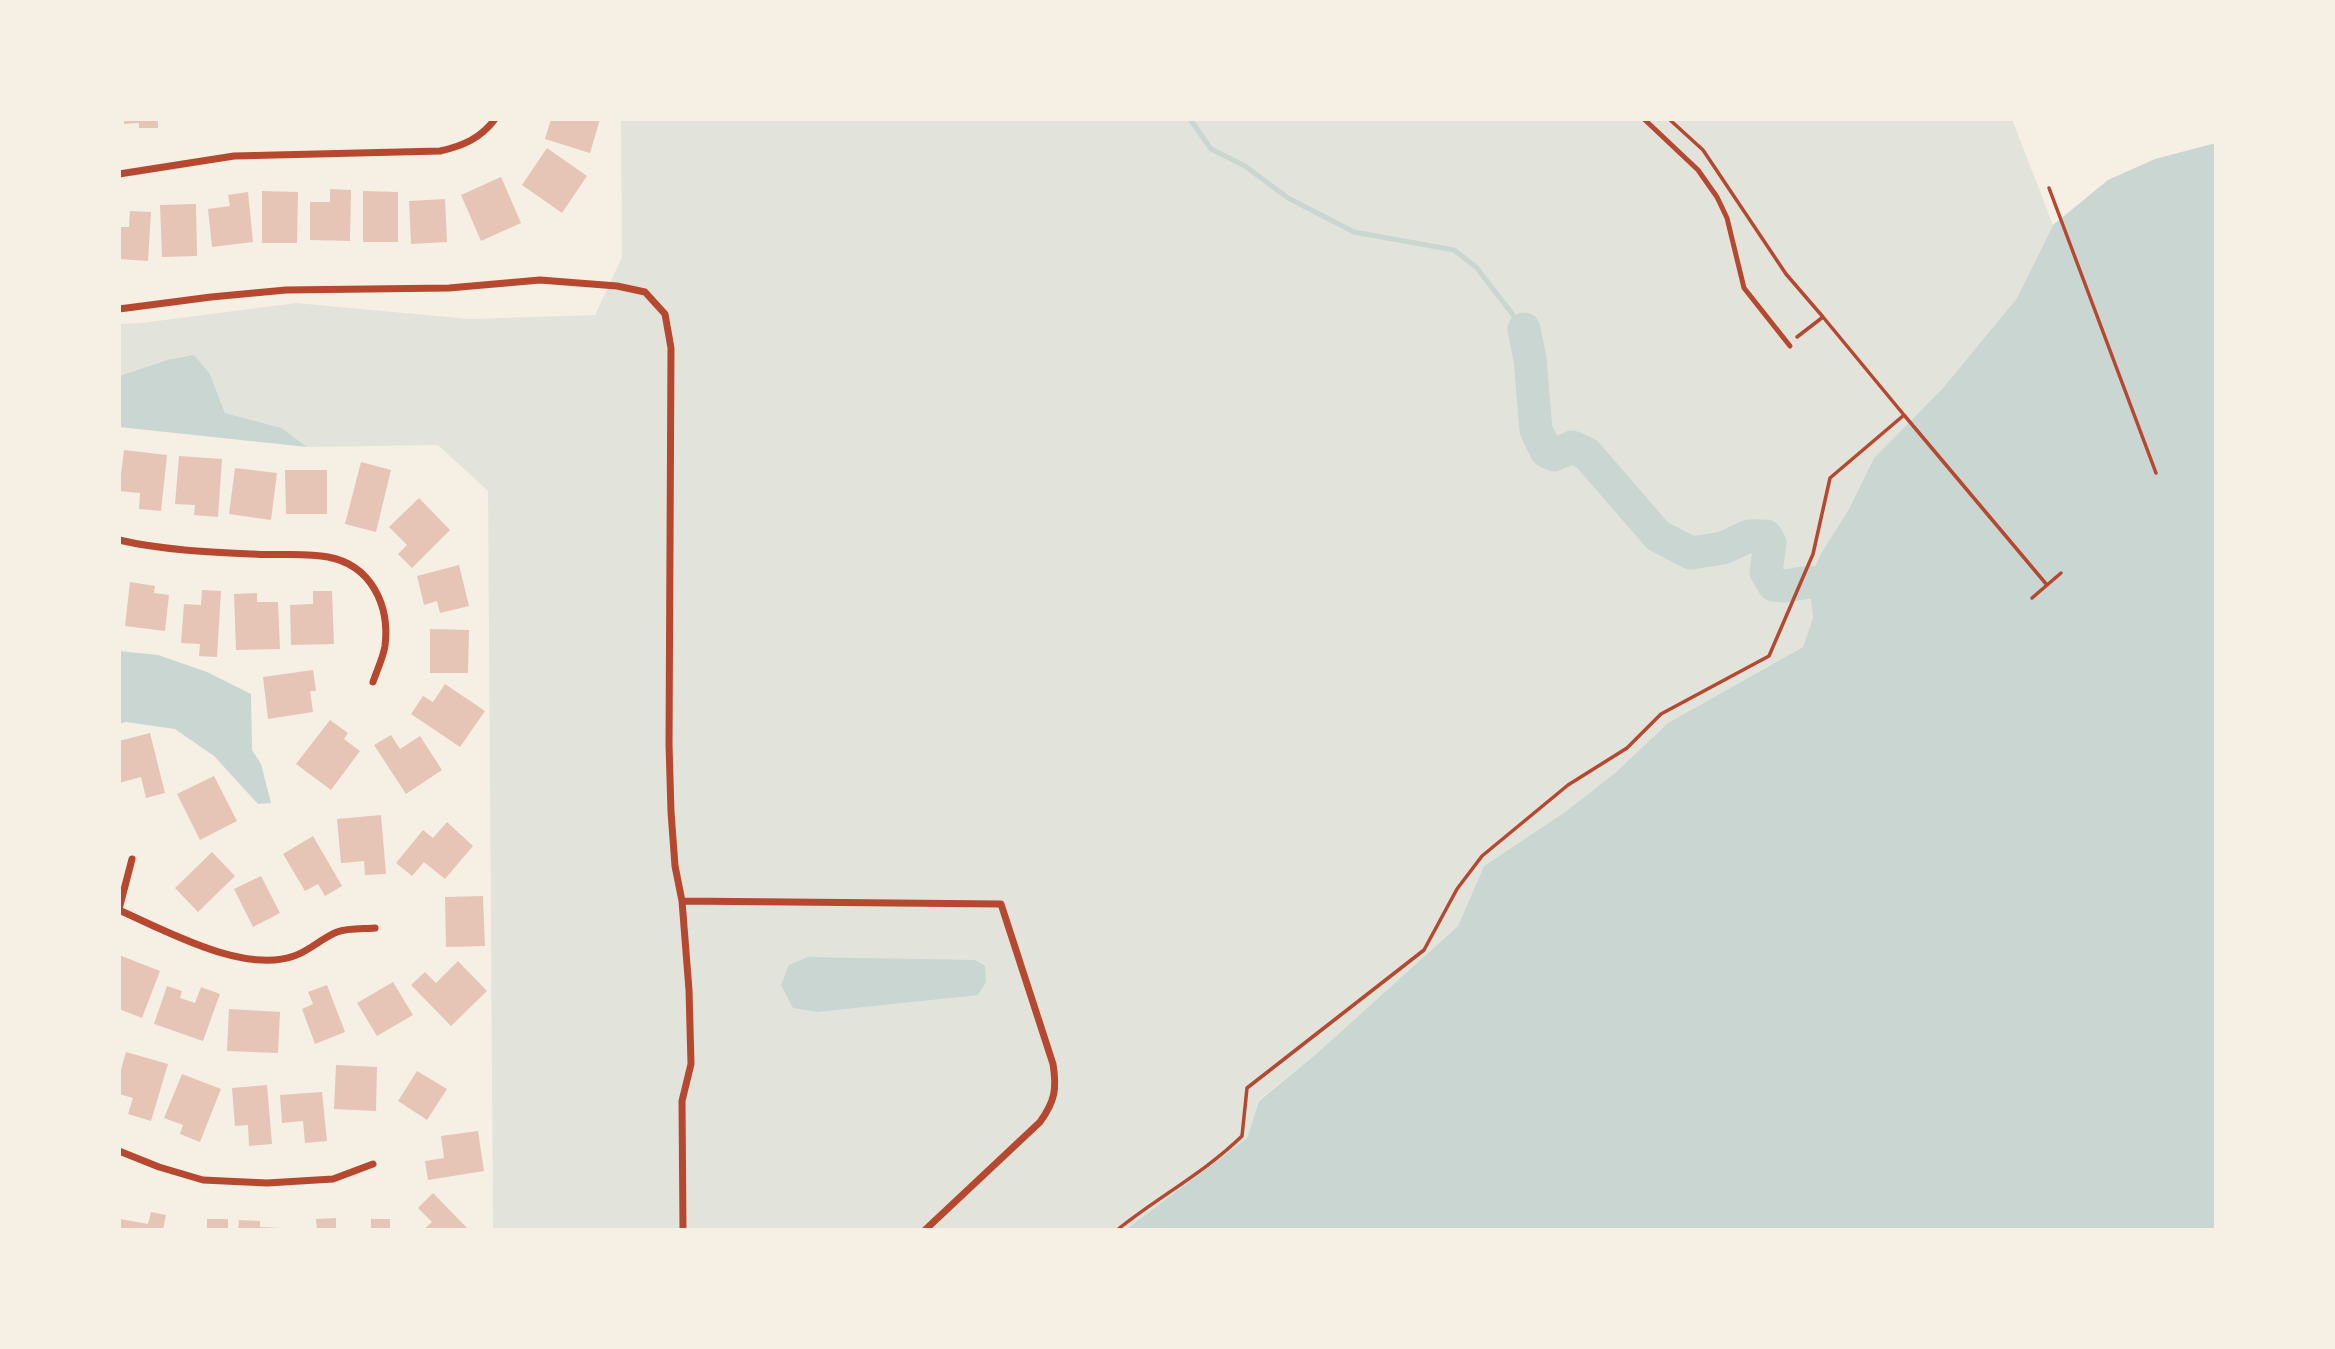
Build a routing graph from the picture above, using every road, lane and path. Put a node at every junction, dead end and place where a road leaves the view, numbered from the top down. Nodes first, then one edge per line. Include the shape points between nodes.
1 (495, 119) edge
2 (1644, 119) edge
3 (1669, 119) edge
4 (119, 174) edge
5 (2049, 188) dead end
6 (119, 309) edge
7 (1823, 317) junction
8 (1789, 345) joint
9 (1904, 415) junction
10 (2156, 473) dead end
11 (119, 540) edge
12 (2061, 573) dead end
13 (2047, 585) junction
14 (2032, 598) dead end
15 (373, 682) dead end
16 (132, 859) dead end
17 (682, 901) junction
18 (119, 910) edge
19 (374, 928) dead end
20 (119, 1151) edge
21 (373, 1164) dead end
22 (683, 1230) edge
23 (925, 1230) edge
24 (1117, 1230) edge

1 - 4 street via 475,139 440,151 234,156
2 - 8 lane via 1698,170 1717,197 1727,218 1744,288
3 - 7 path via 1703,150 1786,274
5 - 10 path
6 - 17 street via 286,290 449,288 540,280 645,292 665,314 671,348 669,744 671,812
7 - 8 path
7 - 9 path
9 - 13 path
9 - 24 path via 1830,478 1813,554 1769,656 1661,714 1627,748 1567,785 1482,856 1457,889 1424,950 1247,1088 1242,1136 1224,1154
11 - 15 street via 251,554 326,556 361,571 375,588 387,623 385,649
12 - 13 path
13 - 14 path
16 - 18 street
17 - 22 street via 691,1064 682,1101
17 - 23 street via 1002,904 1053,1064 1052,1105 1040,1122
18 - 19 street via 242,960 294,956 339,931
20 - 21 street via 203,1181 333,1179

